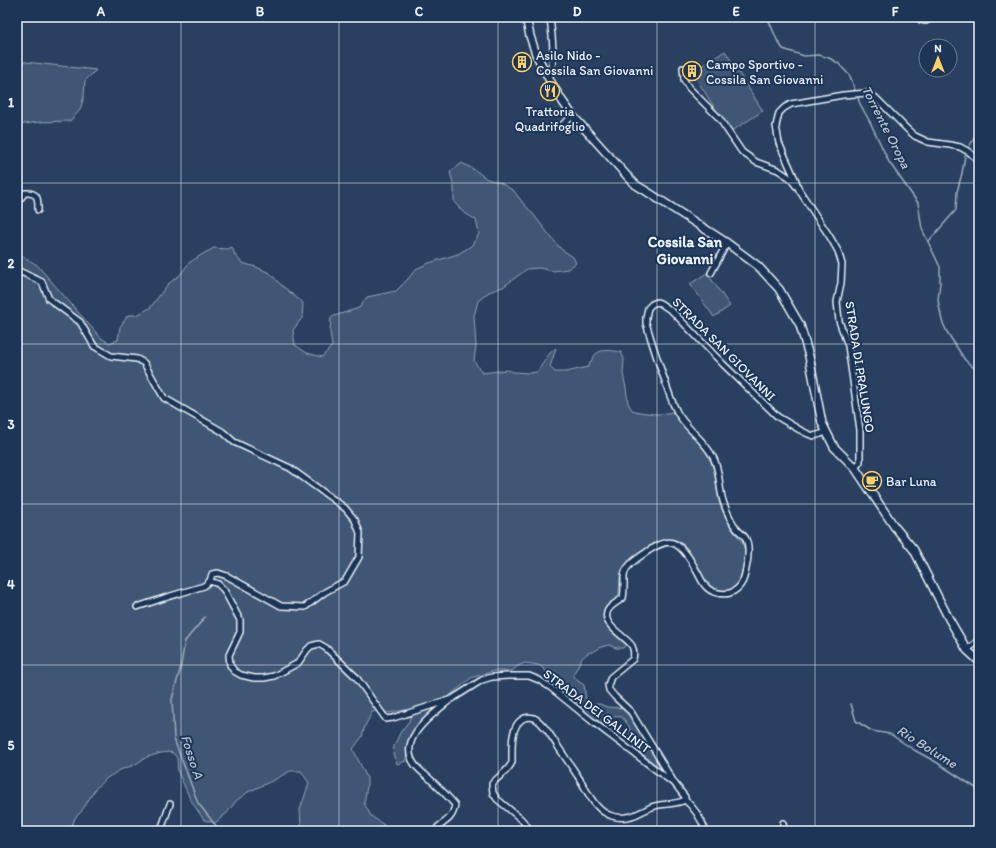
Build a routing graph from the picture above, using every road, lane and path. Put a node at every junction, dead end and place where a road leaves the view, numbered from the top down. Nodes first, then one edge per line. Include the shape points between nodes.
1 (526, 17) edge
2 (550, 17) edge
3 (933, 17) edge
4 (920, 20) dead end
5 (684, 68) dead end
6 (549, 78) junction
7 (573, 116) junction
8 (562, 125) dead end
9 (979, 161) edge
10 (799, 190) junction
11 (17, 200) edge
12 (38, 210) dead end
13 (727, 243) junction
14 (17, 269) edge
15 (711, 273) dead end
16 (826, 432) junction
17 (855, 468) junction
18 (210, 581) junction
19 (137, 607) dead end
20 (979, 640) edge
21 (967, 650) junction
22 (979, 661) edge
23 (452, 699) junction
24 (675, 784) junction
25 (685, 800) junction
26 (170, 804) dead end
27 (783, 823) dead end
28 (438, 827) dead end
29 (154, 831) edge
30 (529, 831) edge
31 (706, 831) edge
32 (784, 831) edge

1 - 6 main road via 536,54
2 - 6 street via 553,56
3 - 4 street via 926,21
5 - 10 street via 684,80 689,88 719,118 742,152 756,162 778,170 790,178
6 - 7 main road
7 - 8 street
7 - 13 main road via 636,185
9 - 10 street, STRADA DI PRALUNGO via 960,147 928,142 915,136 876,98 867,93 843,95 790,104 779,113 776,126 779,143
10 - 17 street, STRADA DI PRALUNGO via 838,250 842,264 842,283 837,302 839,321 848,346 860,430 860,462
11 - 12 street via 25,193 34,194 38,200
13 - 15 street
13 - 16 main road via 758,266 779,289 800,325
14 - 18 street via 42,282 49,299 80,322 94,346 111,356 137,359 144,363 164,398 223,432 234,442 290,468 345,508 355,520 360,533 359,557 345,581 305,607 281,606 218,573 212,574
16 - 17 main road via 834,447
16 - 24 street, STRADA SAN GIOVANNI via 814,436 778,417 722,364 673,312 657,302 648,308 646,323 671,399 683,421 713,456 724,502 736,528 746,539 748,550 742,584 737,590 721,594 709,590 704,585 690,559 677,545 672,542 661,544 629,566 624,575 623,598 608,610 609,623 633,647 634,654 633,659 611,677 608,685 615,697 631,712
17 - 21 main road via 894,526 914,550
18 - 19 street via 204,586
18 - 23 street, STRADA DEI GALLINIT via 224,590 240,620 240,632 229,655 230,665 241,675 254,678 274,676 298,663 311,646 319,644 356,677 386,718
20 - 21 street
21 - 22 main road
23 - 24 street, STRADA DEI GALLINIT via 482,680 492,677 529,676 551,688
23 - 28 street via 417,730 410,743 412,760 416,766 455,805 453,814
24 - 25 street, STRADA SAN GIOVANNI
25 - 30 street via 656,805 626,817 606,813 594,804 548,731 535,718 524,718 518,723 513,739 512,762 492,784 497,799 521,819
25 - 31 street, STRADA SAN GIOVANNI via 695,810
26 - 29 street via 162,827
27 - 32 street

